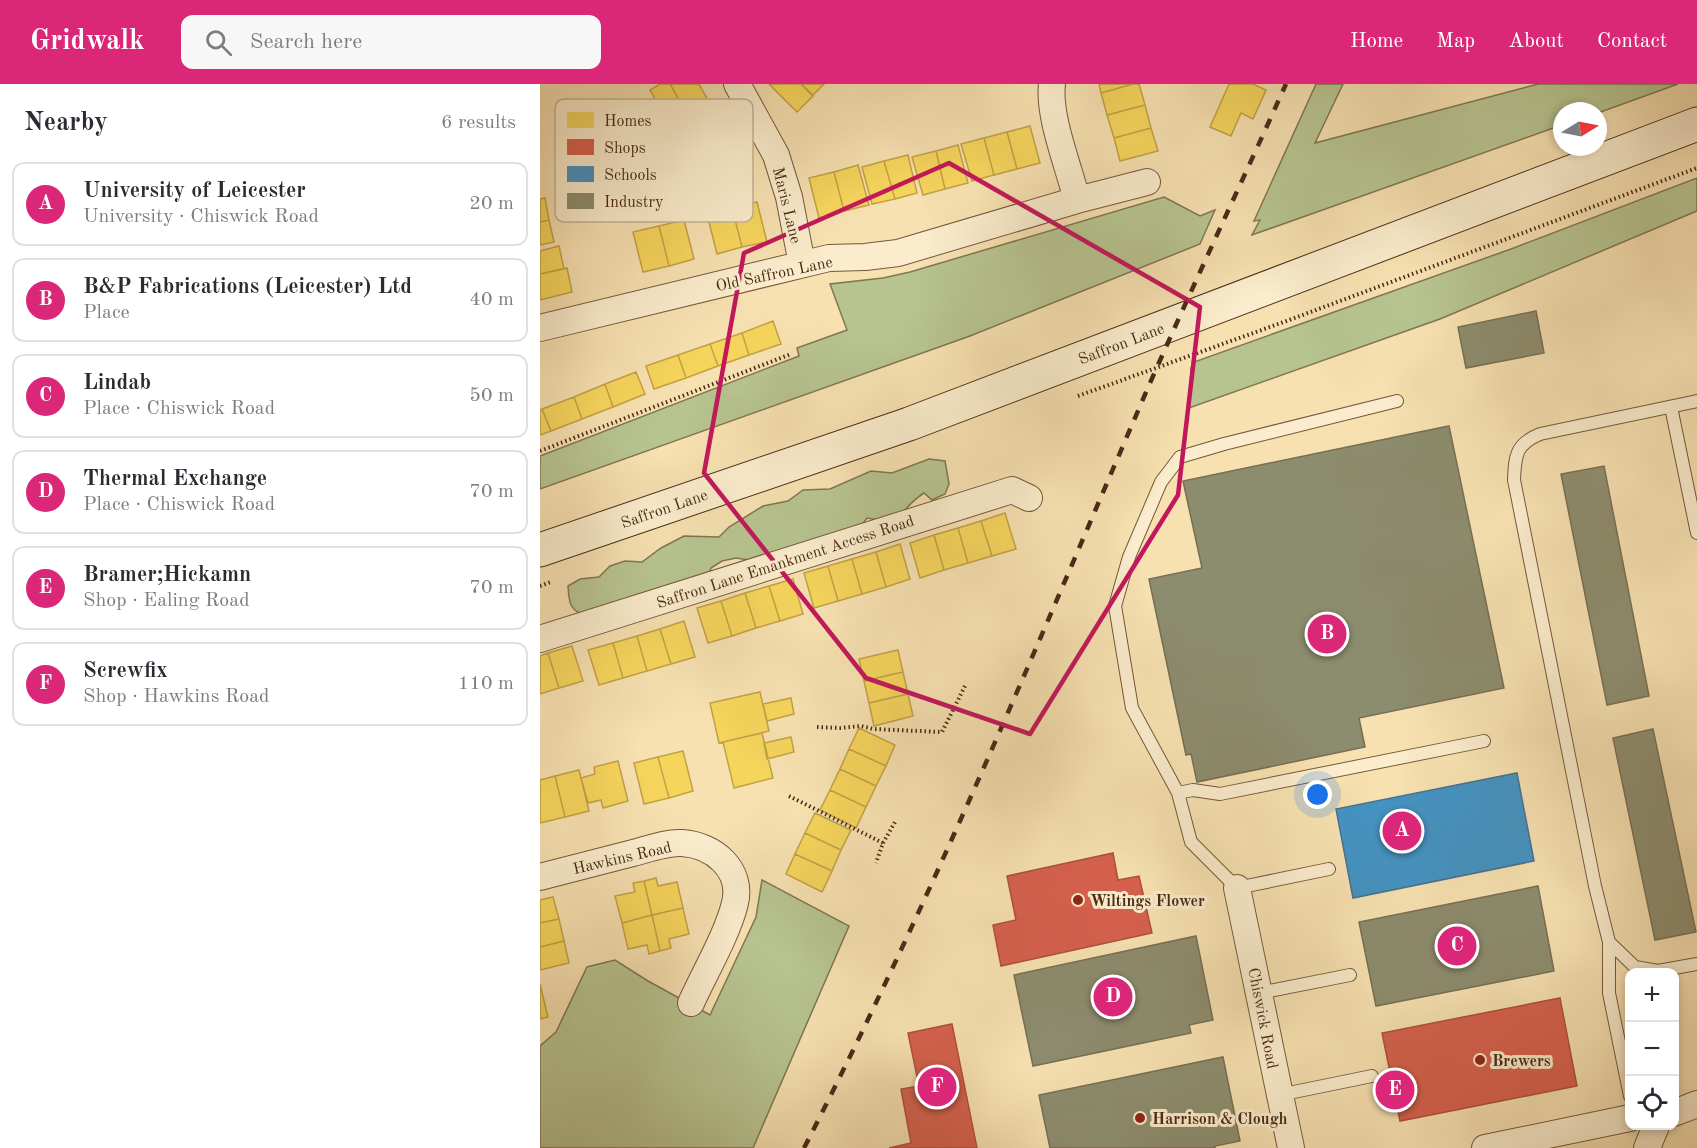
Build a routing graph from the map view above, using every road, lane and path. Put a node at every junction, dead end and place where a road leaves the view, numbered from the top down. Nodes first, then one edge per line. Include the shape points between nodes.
1 (737, 84) edge
2 (1052, 84) edge
3 (745, 99) edge
4 (753, 113) edge
5 (1697, 124) edge
6 (1147, 182) dead end
7 (1077, 200) junction
8 (802, 264) junction
9 (540, 328) edge
10 (791, 354) dead end
11 (1397, 401) dead end
12 (1697, 401) edge
13 (1671, 407) junction
14 (540, 451) edge
15 (1029, 498) dead end
16 (1697, 533) edge
17 (540, 550) edge
18 (540, 639) edge
19 (965, 686) dead end
20 (817, 727) dead end
21 (1484, 741) dead end
22 (1178, 793) junction
23 (789, 796) dead end
24 (895, 822) dead end
25 (883, 843) junction
26 (876, 863) dead end
27 (1329, 869) dead end
28 (540, 877) edge
29 (1237, 888) junction
30 (1609, 942) junction
31 (1697, 964) edge
32 (1350, 975) dead end
33 (1259, 993) junction
34 (691, 1003) dead end
35 (1372, 1076) dead end
36 (1625, 1076) edge
37 (1279, 1095) junction
38 (1697, 1104) edge
39 (1679, 1111) edge
40 (1625, 1119) edge
41 (1654, 1130) edge
42 (1291, 1148) edge
43 (1485, 1148) edge
44 (1647, 1148) edge

1 - 3 street, Maris Lane
2 - 7 street via 1053,110
4 - 8 street, Maris Lane via 776,155 789,196
5 - 17 main road, Saffron Lane via 909,424
6 - 7 street, Old Saffron Lane
7 - 8 street, Old Saffron Lane via 898,253
8 - 9 street, Old Saffron Lane
10 - 14 path
11 - 22 lane via 1180,457 1161,482 1129,557 1115,606 1132,708
12 - 13 lane
13 - 16 lane
13 - 30 lane via 1540,434 1525,440 1515,458 1516,491
15 - 18 street, Saffron Lane Emankment Access Road via 1012,490
19 - 20 path via 942,732
21 - 22 lane via 1220,794 1193,790
22 - 29 lane via 1191,842
23 - 25 path
24 - 25 path
25 - 26 path
27 - 29 lane
28 - 34 street, Hawkins Road via 681,843 699,846 723,860 736,883 736,901
29 - 33 street, Chiswick Road
30 - 31 lane via 1635,967 1658,971
30 - 36 lane via 1609,993
32 - 33 lane
33 - 37 street, Chiswick Road
35 - 37 lane
37 - 42 street, Chiswick Road
38 - 39 street
40 - 43 street
41 - 44 street

